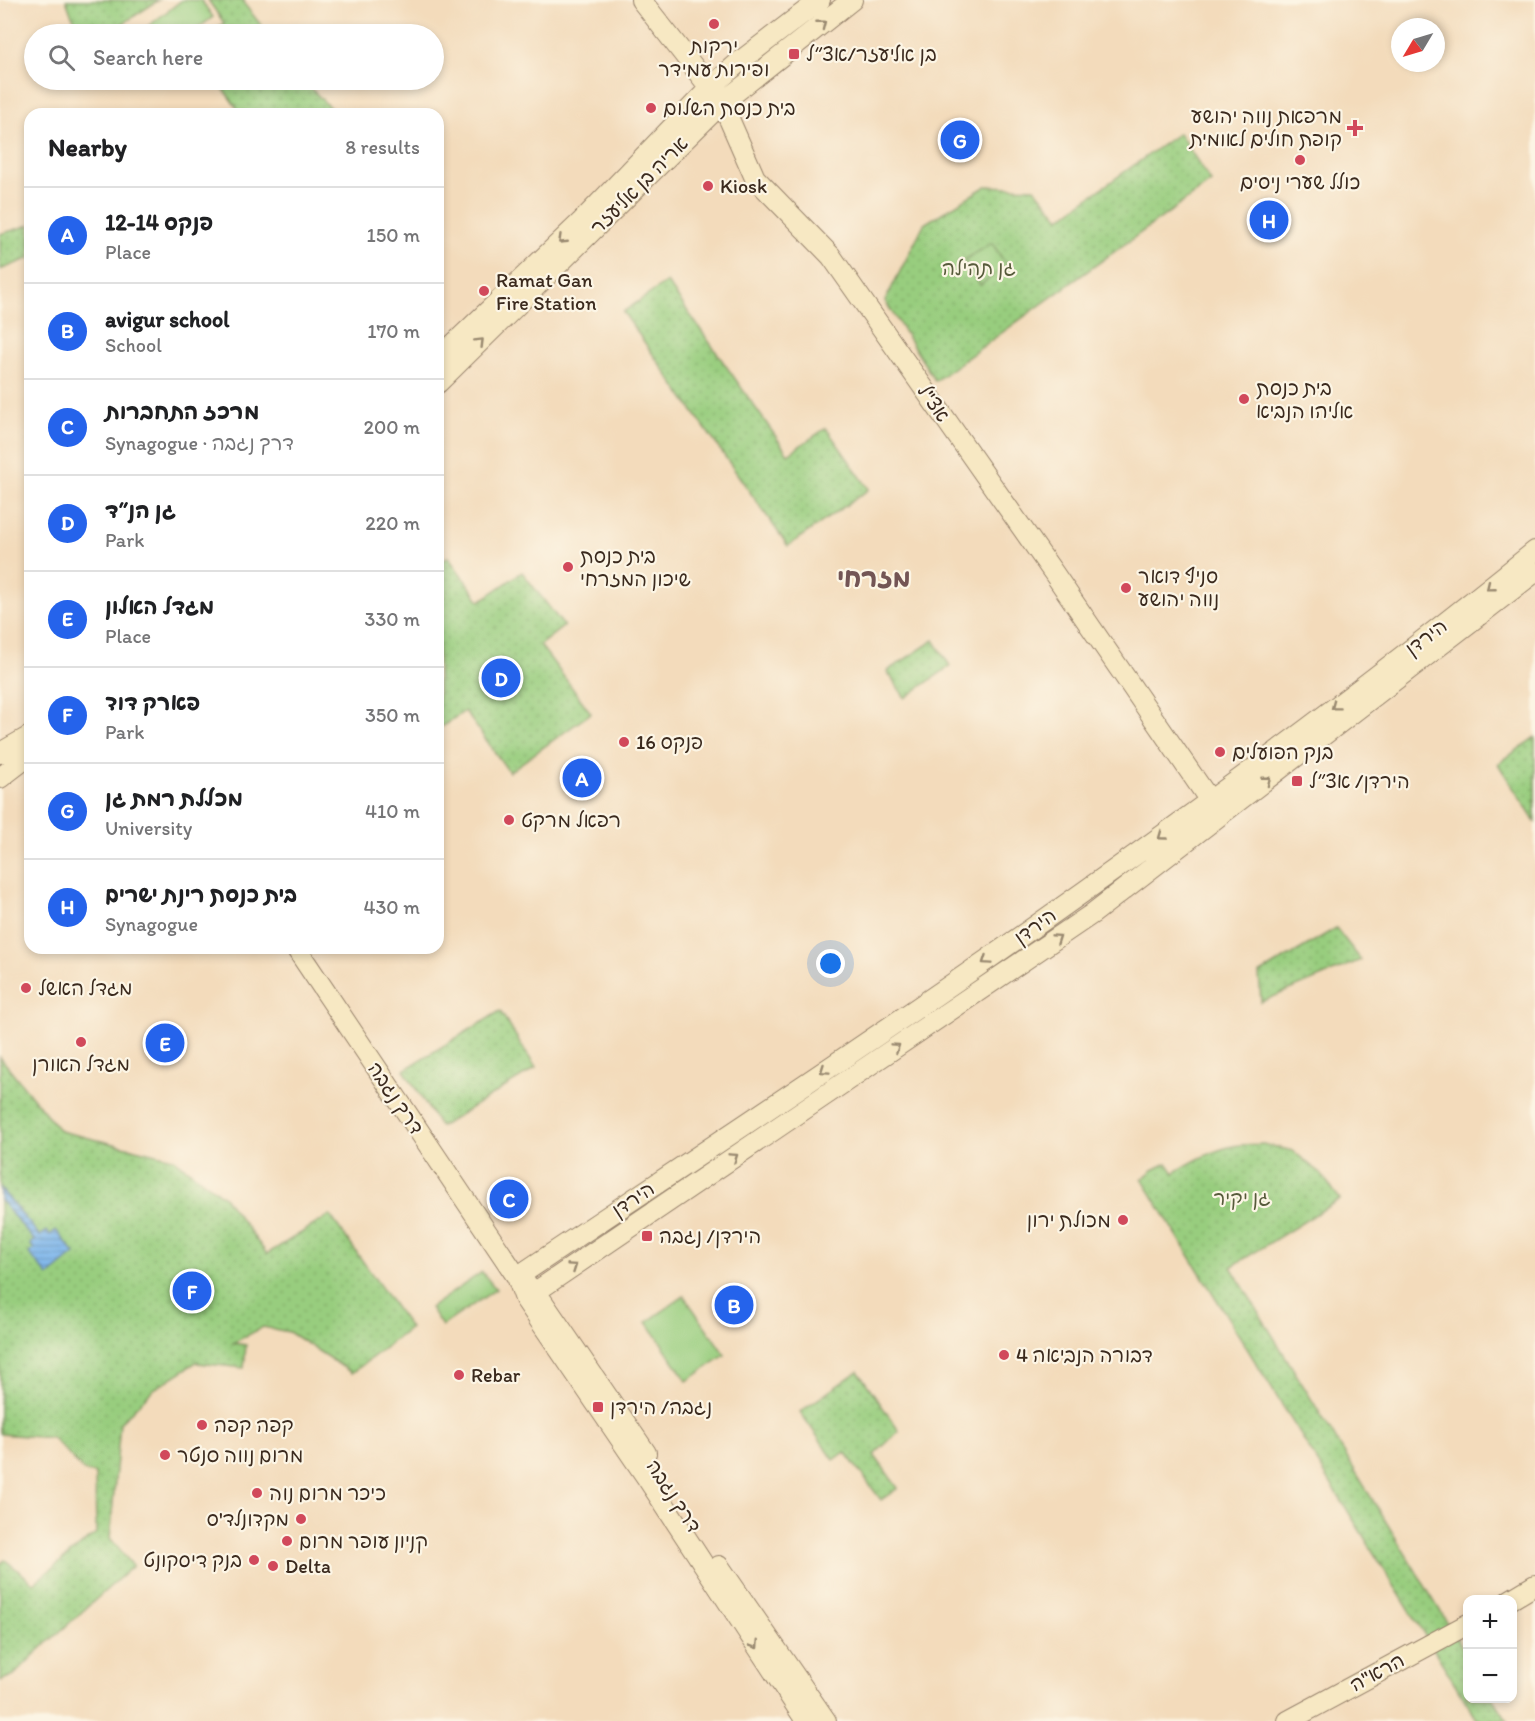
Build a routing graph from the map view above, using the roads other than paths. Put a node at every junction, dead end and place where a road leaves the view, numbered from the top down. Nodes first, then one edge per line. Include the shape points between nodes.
1 (641, 0) edge
2 (820, 0) edge
3 (852, 0) edge
4 (716, 96) junction
5 (444, 353) edge
6 (444, 377) edge
7 (1535, 551) edge
8 (1535, 573) edge
9 (24, 739) edge
10 (0, 753) edge
11 (24, 760) edge
12 (0, 778) edge
13 (1215, 809) junction
14 (300, 954) edge
15 (517, 1277) junction
16 (531, 1295) junction
17 (1535, 1586) edge
18 (1517, 1595) edge
19 (1463, 1626) edge
20 (806, 1721) edge
21 (826, 1721) edge
22 (1288, 1721) edge

1 - 4 street, אצ"ל
2 - 4 street, אריה בן אליעזר via 738,63
4 -> 3 street, אריה בן אליעזר
4 -> 5 street, אריה בן אליעזר
6 -> 4 street, אריה בן אליעזר
4 - 13 street, אצ"ל via 755,178 831,256
7 -> 13 street, הירדן
13 -> 8 street, הירדן
9 - 10 street
11 - 12 street
13 -> 15 street, הירדן
16 -> 13 street, הירדן via 1092,914
14 - 15 street, דרך נגבה
15 - 16 street, דרך נגבה
16 -> 20 street, דרך נגבה
16 - 21 street, דרך נגבה via 655,1467
17 - 18 street
19 - 22 street, הרא"ה

